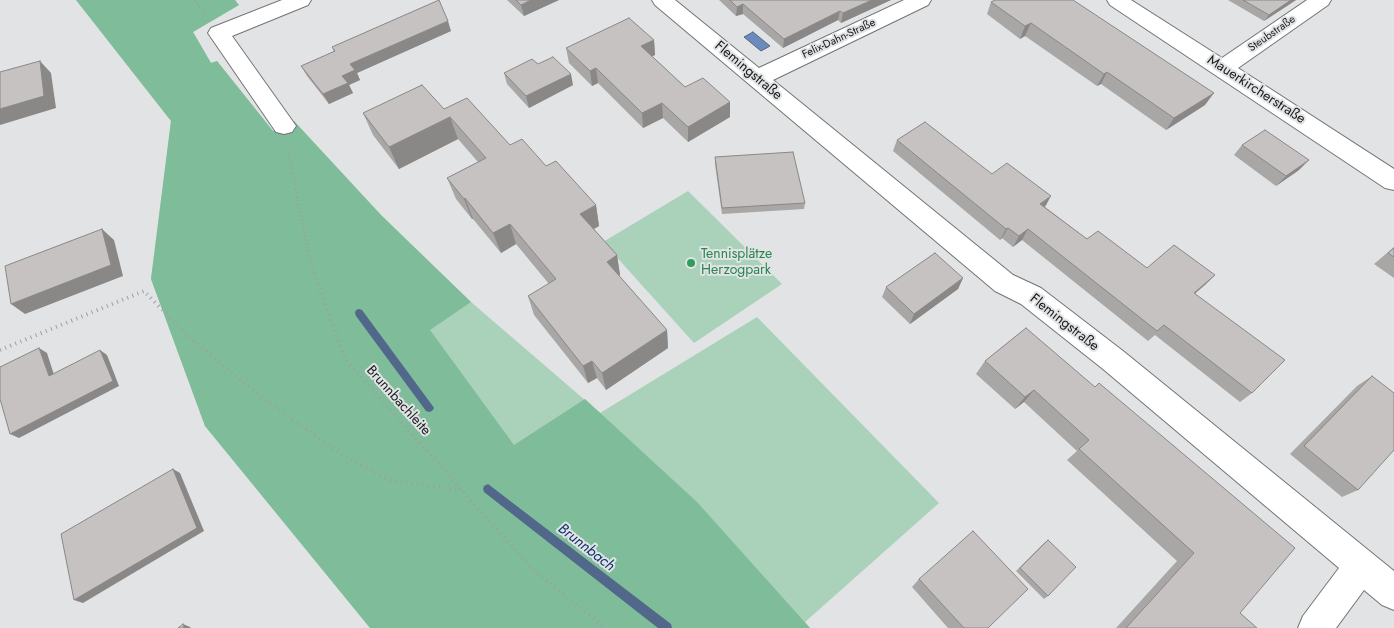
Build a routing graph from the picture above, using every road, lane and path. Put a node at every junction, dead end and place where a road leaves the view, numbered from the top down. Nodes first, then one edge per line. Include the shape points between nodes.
1 (301, 0) edge
2 (662, 0) edge
3 (921, 0) edge
4 (1117, 0) edge
5 (1321, 0) edge
6 (1223, 68) junction
7 (757, 78) junction
8 (284, 126) joint
9 (1394, 181) edge
10 (0, 350) edge
11 (462, 490) junction
12 (1361, 566) junction
13 (1394, 593) edge
14 (606, 628) edge
15 (1315, 628) edge

1 - 8 street via 219,33
2 - 7 street, Flemingstraße
3 - 7 street, Felix-Dahn-Straße
4 - 6 street, Mauerkircherstraße
5 - 6 street, Steubstraße
6 - 9 street, Mauerkircherstraße
7 - 12 street, Flemingstraße via 1004,283 1031,296 1061,319
8 - 11 path, Brunnbachleite via 310,261 345,359
10 - 11 path via 144,291 188,336 262,397 341,454 391,481
11 - 14 path, Brunnbachleite via 533,570
12 - 13 street, Flemingstraße
12 - 15 street

